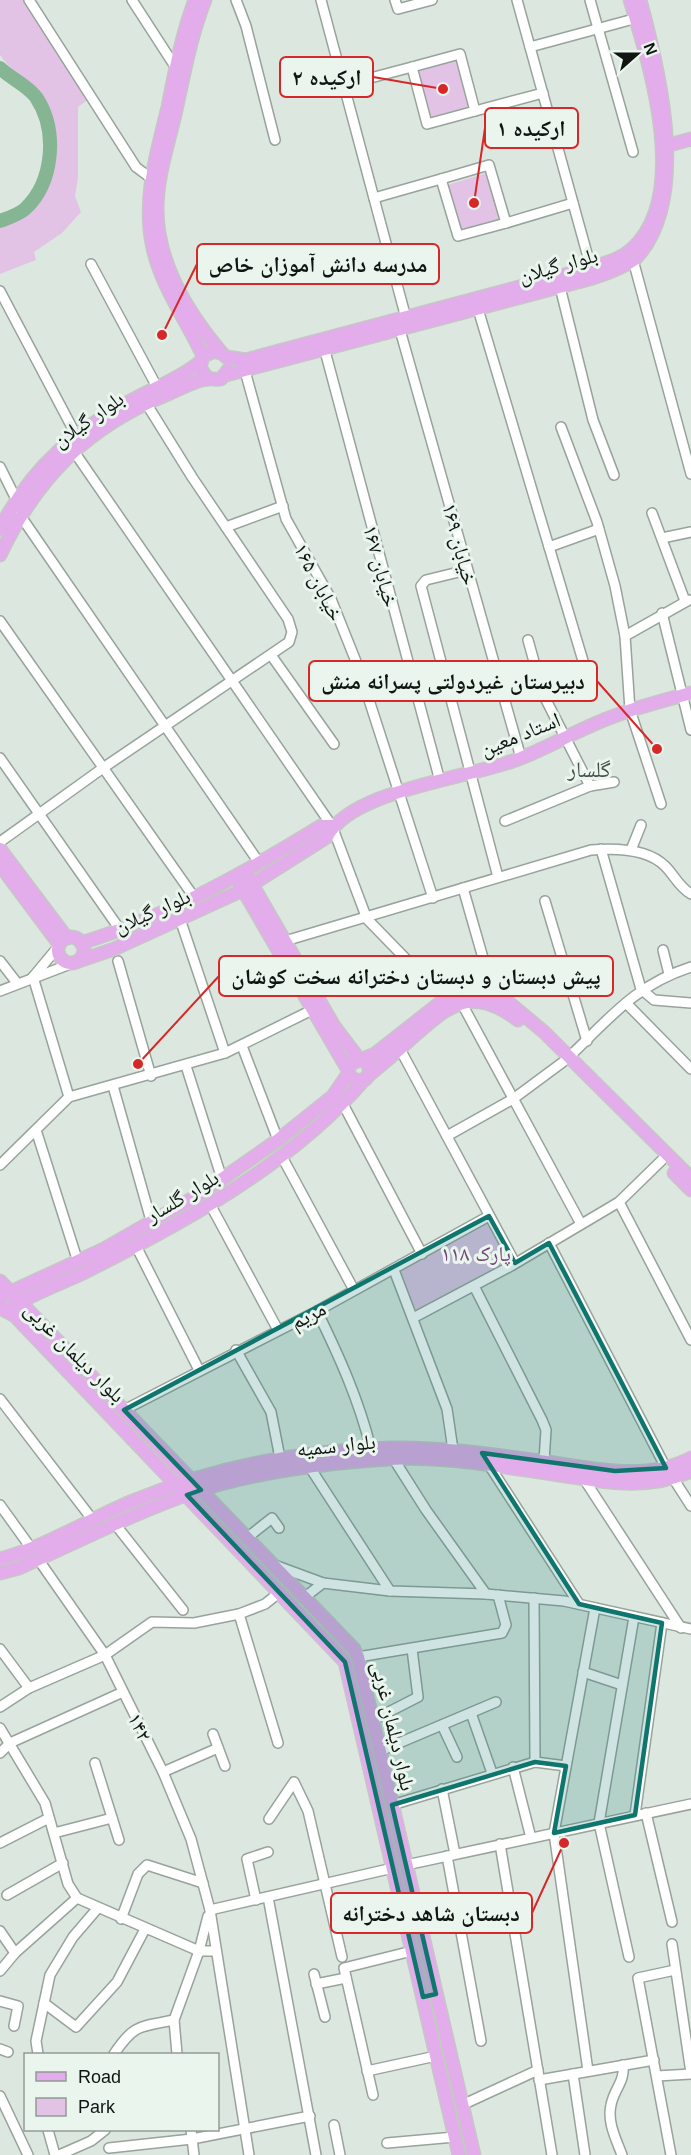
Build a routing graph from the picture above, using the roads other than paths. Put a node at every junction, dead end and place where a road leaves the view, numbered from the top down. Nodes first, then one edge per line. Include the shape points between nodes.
1 (29, 0) edge
2 (132, 0) edge
3 (195, 0) edge
4 (205, 0) edge
5 (236, 0) edge
6 (321, 0) edge
7 (395, 0) edge
8 (432, 0) edge
9 (517, 0) edge
10 (591, 0) edge
11 (630, 0) edge
12 (640, 0) edge
13 (640, 17) junction
14 (599, 28) junction
15 (530, 47) junction
16 (412, 67) junction
17 (176, 68) junction
18 (344, 85) junction
19 (543, 93) junction
20 (475, 111) junction
21 (275, 140) dead end
22 (691, 141) edge
23 (673, 144) junction
24 (633, 152) dead end
25 (152, 179) junction
26 (441, 179) junction
27 (374, 198) junction
28 (573, 203) junction
29 (506, 223) junction
30 (633, 260) junction
31 (91, 264) dead end
32 (591, 268) junction
33 (560, 287) junction
34 (0, 291) edge
35 (478, 309) junction
36 (406, 318) junction
37 (400, 330) junction
38 (324, 351) junction
39 (224, 354) junction
40 (202, 359) junction
41 (245, 371) junction
42 (226, 375) junction
43 (208, 379) junction
44 (157, 387) junction
45 (146, 403) junction
46 (561, 428) dead end
47 (76, 435) junction
48 (73, 450) junction
49 (0, 467) edge
50 (691, 474) edge
51 (614, 475) dead end
52 (17, 501) junction
53 (283, 506) junction
54 (652, 513) dead end
55 (20, 515) junction
56 (226, 527) junction
57 (0, 529) edge
58 (599, 529) junction
59 (691, 532) edge
60 (662, 538) junction
61 (549, 547) junction
62 (0, 555) edge
63 (467, 570) junction
64 (688, 600) edge
65 (662, 613) junction
66 (0, 621) edge
67 (625, 636) junction
68 (528, 640) dead end
69 (271, 655) junction
70 (232, 681) junction
71 (589, 681) dead end
72 (686, 694) edge
73 (630, 710) junction
74 (164, 727) junction
75 (691, 730) edge
76 (564, 737) junction
77 (334, 744) dead end
78 (0, 758) edge
79 (521, 759) junction
80 (103, 768) junction
81 (470, 774) junction
82 (440, 781) junction
83 (614, 782) dead end
84 (590, 786) junction
85 (399, 793) junction
86 (661, 804) dead end
87 (38, 814) junction
88 (505, 820) dead end
89 (641, 825) dead end
90 (332, 826) junction
91 (0, 842) edge
92 (0, 849) edge
93 (601, 849) junction
94 (631, 850) junction
95 (260, 864) junction
96 (0, 865) edge
97 (240, 874) junction
98 (498, 877) junction
99 (247, 888) junction
100 (463, 888) junction
101 (691, 894) edge
102 (194, 897) junction
103 (432, 898) junction
104 (545, 901) dead end
105 (367, 919) junction
106 (180, 920) junction
107 (121, 931) junction
108 (285, 941) junction
109 (62, 943) junction
110 (81, 944) junction
111 (663, 951) dead end
112 (0, 961) edge
113 (118, 961) dead end
114 (74, 962) junction
115 (691, 968) edge
116 (487, 972) dead end
117 (669, 974) junction
118 (33, 977) junction
119 (17, 983) junction
120 (641, 989) junction
121 (0, 991) edge
122 (445, 999) junction
123 (461, 1002) junction
124 (626, 1003) junction
125 (691, 1003) edge
126 (312, 1010) junction
127 (587, 1041) junction
128 (242, 1046) junction
129 (400, 1049) junction
130 (225, 1053) junction
131 (566, 1059) junction
132 (361, 1060) junction
133 (186, 1066) junction
134 (691, 1069) edge
135 (348, 1072) junction
136 (151, 1076) junction
137 (366, 1078) junction
138 (113, 1086) junction
139 (69, 1097) junction
140 (513, 1099) junction
141 (343, 1104) junction
142 (632, 1125) junction
143 (36, 1130) junction
144 (447, 1136) junction
145 (278, 1140) junction
146 (0, 1152) edge
147 (281, 1155) junction
148 (662, 1160) junction
149 (2, 1164) edge
150 (691, 1178) edge
151 (222, 1179) junction
152 (691, 1190) edge
153 (619, 1202) junction
154 (210, 1204) junction
155 (489, 1216) junction
156 (152, 1224) junction
157 (581, 1224) junction
158 (549, 1243) junction
159 (136, 1246) junction
160 (422, 1254) junction
161 (78, 1262) junction
162 (515, 1263) junction
163 (394, 1270) junction
164 (0, 1281) edge
165 (474, 1286) junction
166 (354, 1290) junction
167 (5, 1294) edge
168 (20, 1302) junction
169 (1, 1308) edge
170 (317, 1311) junction
171 (413, 1318) junction
172 (278, 1330) junction
173 (691, 1340) edge
174 (236, 1350) junction
175 (199, 1370) junction
176 (0, 1399) edge
177 (124, 1410) junction
178 (453, 1450) junction
179 (372, 1455) junction
180 (280, 1458) junction
181 (393, 1458) junction
182 (691, 1458) edge
183 (490, 1460) junction
184 (544, 1461) junction
185 (309, 1466) junction
186 (691, 1471) edge
187 (585, 1473) junction
188 (669, 1473) junction
189 (191, 1479) junction
190 (177, 1484) junction
191 (201, 1490) junction
192 (187, 1495) junction
193 (0, 1505) edge
194 (691, 1506) edge
195 (92, 1519) junction
196 (115, 1524) junction
197 (279, 1528) dead end
198 (98, 1531) junction
199 (248, 1537) junction
200 (31, 1548) junction
201 (0, 1559) edge
202 (38, 1559) junction
203 (277, 1566) junction
204 (0, 1573) edge
205 (266, 1577) junction
206 (324, 1583) junction
207 (390, 1591) junction
208 (280, 1592) junction
209 (486, 1594) junction
210 (498, 1595) junction
211 (305, 1597) junction
212 (534, 1598) junction
213 (579, 1604) junction
214 (595, 1608) junction
215 (183, 1610) dead end
216 (239, 1614) junction
217 (634, 1617) junction
218 (662, 1623) junction
219 (686, 1628) edge
220 (0, 1649) edge
221 (412, 1649) junction
222 (105, 1655) junction
223 (358, 1657) junction
224 (583, 1672) junction
225 (622, 1685) junction
226 (28, 1688) junction
227 (123, 1692) junction
228 (496, 1702) dead end
229 (0, 1707) edge
230 (471, 1713) junction
231 (373, 1720) junction
232 (442, 1725) junction
233 (0, 1728) edge
234 (213, 1734) dead end
235 (10, 1743) junction
236 (278, 1743) dead end
237 (218, 1748) junction
238 (380, 1751) junction
239 (0, 1753) edge
240 (457, 1757) dead end
241 (535, 1762) junction
242 (95, 1763) dead end
243 (225, 1766) dead end
244 (566, 1766) junction
245 (513, 1767) junction
246 (163, 1772) junction
247 (492, 1773) junction
248 (442, 1789) junction
249 (691, 1804) edge
250 (392, 1805) junction
251 (646, 1813) junction
252 (635, 1815) junction
253 (49, 1818) junction
254 (112, 1818) junction
255 (269, 1819) dead end
256 (599, 1823) junction
257 (54, 1833) junction
258 (554, 1833) junction
259 (531, 1838) junction
260 (119, 1840) dead end
261 (0, 1843) edge
262 (500, 1844) junction
263 (268, 1852) dead end
264 (451, 1855) junction
265 (63, 1863) junction
266 (406, 1865) junction
267 (393, 1868) junction
268 (202, 1883) junction
269 (325, 1884) junction
270 (7, 1895) dead end
271 (268, 1897) junction
272 (77, 1898) junction
273 (256, 1900) junction
274 (97, 1908) junction
275 (210, 1910) junction
276 (121, 1919) junction
277 (672, 1922) dead end
278 (145, 1929) junction
279 (0, 1931) edge
280 (672, 1944) dead end
281 (199, 1951) junction
282 (216, 1951) junction
283 (412, 1952) junction
284 (15, 1953) junction
285 (342, 1957) dead end
286 (629, 1957) dead end
287 (675, 1970) junction
288 (0, 1971) edge
289 (346, 1978) junction
290 (436, 1994) junction
291 (423, 1997) junction
292 (0, 2001) edge
293 (44, 2003) junction
294 (325, 2016) dead end
295 (174, 2020) junction
296 (14, 2026) dead end
297 (481, 2041) dead end
298 (38, 2053) edge
299 (115, 2053) edge
300 (177, 2053) edge
301 (436, 2056) junction
302 (654, 2060) junction
303 (623, 2065) junction
304 (367, 2071) junction
305 (588, 2071) junction
306 (691, 2073) edge
307 (573, 2074) junction
308 (538, 2075) junction
309 (657, 2076) junction
310 (373, 2095) dead end
311 (0, 2096) edge
312 (462, 2105) junction
313 (310, 2116) junction
314 (334, 2125) dead end
315 (244, 2130) junction
316 (48, 2131) edge
317 (99, 2132) edge
318 (191, 2134) edge
319 (455, 2138) junction
320 (387, 2143) dead end
321 (109, 2148) dead end
322 (130, 2151) edge
323 (28, 2155) edge
324 (57, 2155) edge
325 (194, 2155) edge
326 (249, 2155) edge
327 (316, 2155) edge
328 (340, 2155) edge
329 (459, 2155) edge
330 (474, 2155) edge
331 (552, 2155) edge
332 (585, 2155) edge
333 (622, 2155) edge
334 (671, 2155) edge

1 - 25 street via 136,167
2 - 17 street
3 - 17 main road
4 - 39 main road via 182,81 157,210 161,246 178,289 201,329
5 - 21 street
6 - 18 street
7 - 8 street via 398,9
9 - 15 street
10 - 14 street
11 - 13 main road, بلوار گیلان
12 - 13 main road, بلوار گیلان
13 - 14 street
13 - 23 main road, بلوار گیلان via 664,91
13 - 32 main road, بلوار گیلان via 663,141 665,176 647,230 633,248 618,259
14 - 15 street
14 - 24 street
15 - 19 street
16 - 18 street
16 - 20 street via 460,54
16 - 20 street via 427,124
17 - 25 main road
18 - 27 street
19 - 20 street
19 - 28 street
22 - 23 main road
23 - 30 main road, بلوار گیلان via 674,177 668,208 653,237
25 - 40 main road via 148,210 153,249
26 - 27 street
26 - 29 street via 458,236
26 - 29 street via 489,165
27 - 36 street
28 - 29 street
28 - 32 street
30 - 33 main road, بلوار گیلان via 593,278
30 - 50 street
31 - 44 street
32 - 36 main road, بلوار گیلان
33 - 35 main road, بلوار گیلان
33 - 51 street via 593,420
34 - 47 street
35 - 37 main road, بلوار گیلان
35 - 61 street
36 - 39 main road, بلوار گیلان via 246,360
37 - 38 main road, بلوار گیلان
37 - 63 street, خیابان ۱۶۹
38 - 41 main road, بلوار گیلان
38 - 82 street, خیابان ۱۶۷
39 - 40 main road via 208,352
39 - 42 main road via 229,369
40 - 43 main road via 200,369
40 - 44 main road, بلوار گیلان via 186,374
41 - 42 main road, بلوار گیلان
41 - 53 street, خیابان ۱۶۵
42 - 43 main road
43 - 45 main road, بلوار گیلان
44 - 47 main road, بلوار گیلان
45 - 48 main road, بلوار گیلان
45 - 56 street
46 - 58 street
47 - 52 main road, بلوار گیلان via 54,453
48 - 55 main road, بلوار گیلان via 46,478
48 - 70 street
49 - 52 street
52 - 57 main road, بلوار گیلان
53 - 56 street
53 - 85 street, خیابان ۱۶۵ via 286,519 335,609
54 - 60 street
55 - 62 main road, بلوار گیلان
55 - 74 street
56 - 69 street via 288,619 292,632 289,642
58 - 61 street
58 - 67 street
59 - 60 street
60 - 64 street
61 - 71 street
63 - 79 street, خیابان ۱۶۹
63 - 81 street via 421,582
64 - 65 street
65 - 67 street
65 - 72 street
66 - 80 street
67 - 73 street
68 - 76 street via 543,694
69 - 70 street
69 - 77 street
70 - 74 street
70 - 90 street
72 - 73 main road, استاد معین
72 - 75 street
73 - 76 main road, استاد معین
73 - 86 street
74 - 80 street
74 - 95 street
76 - 79 main road, استاد معین
76 - 84 street
78 - 87 street
79 - 81 main road, استاد معین
80 - 87 street
80 - 102 street
81 - 82 main road, استاد معین
81 - 98 street
82 - 85 main road, استاد معین
83 - 84 street
84 - 88 street
85 - 90 main road, استاد معین via 363,806
85 - 103 street, خیابان ۱۶۵
87 - 91 street
87 - 107 street
89 - 94 street
90 - 95 main road, استاد معین via 321,826
90 - 99 main road, استاد معین via 327,837
90 - 105 street
92 - 109 main road
93 - 94 street
93 - 98 street
93 - 120 street
94 - 101 street via 664,866 680,888
95 - 97 main road, استاد معین
96 - 109 main road
97 - 99 main road
97 - 102 main road, بلوار گیلان
98 - 100 street
99 - 106 main road, بلوار گیلان
99 - 108 main road
99 - 126 main road
100 - 103 street
100 - 116 street
102 - 107 main road, بلوار گیلان
103 - 105 street
104 - 127 street
105 - 108 street
105 - 122 street
106 - 114 main road, بلوار گیلان
106 - 130 street
107 - 110 main road, بلوار گیلان
108 - 132 main road via 344,1042
109 - 110 main road via 73,938
109 - 114 main road via 61,959
109 - 118 street
110 - 114 main road via 83,952
111 - 117 street
112 - 119 street
113 - 136 street
114 - 118 street
115 - 117 street
117 - 120 street
118 - 119 street
118 - 139 street
119 - 121 street
120 - 124 street
120 - 125 street via 654,1000
122 - 131 main road via 467,992 495,995 508,1002
122 - 132 main road via 384,1048
123 - 129 main road via 445,1010
123 - 131 main road via 500,1007
123 - 140 street
124 - 127 street
124 - 134 street
126 - 128 street
126 - 135 main road via 337,1047
127 - 131 street
128 - 130 street
128 - 145 street
129 - 137 main road
129 - 144 street
130 - 133 street
131 - 140 street
131 - 142 main road
132 - 135 main road via 350,1064
132 - 137 main road via 368,1065
133 - 136 street
133 - 151 street
135 - 137 main road via 356,1081
135 - 145 main road, بلوار گلسار via 333,1096
136 - 138 street
137 - 141 main road, بلوار گلسار
138 - 139 street
138 - 156 street
139 - 143 street
140 - 144 street
140 - 157 street
141 - 147 main road, بلوار گلسار
141 - 160 street
142 - 148 main road
142 - 150 main road
143 - 149 street
143 - 161 street
144 - 155 street
145 - 151 main road, بلوار گلسار
146 - 149 street
147 - 154 main road, بلوار گلسار
147 - 166 street
148 - 152 main road
148 - 153 street
151 - 156 main road, بلوار گلسار
153 - 157 street
153 - 173 street
154 - 159 main road, بلوار گلسار
154 - 172 street
155 - 160 street, مریم
155 - 162 street
156 - 161 main road, بلوار گلسار
157 - 158 street
158 - 162 street
158 - 188 street
159 - 168 main road, بلوار گلسار
159 - 175 street
160 - 163 street, مریم
161 - 167 main road, بلوار گلسار
162 - 165 street
163 - 166 street, مریم
163 - 171 street
164 - 167 main road, بلوار دیلمان غربی
165 - 171 street
165 - 184 street via 546,1430
166 - 170 street, مریم
167 - 168 main road, بلوار دیلمان غربی
168 - 169 main road, بلوار گلسار
168 - 177 main road, بلوار دیلمان غربی
169 - 190 main road, بلوار دیلمان غربی via 15,1316
170 - 172 street, مریم
170 - 179 street via 347,1373
171 - 178 street via 447,1409
172 - 174 street, مریم
174 - 175 street, مریم
174 - 180 street via 271,1412
175 - 177 street, مریم
176 - 195 street
177 - 189 main road, بلوار دیلمان غربی
178 - 179 main road, بلوار سمیه
178 - 183 main road, بلوار سمیه
179 - 180 main road, بلوار سمیه
179 - 181 main road, بلوار سمیه
179 - 185 main road, بلوار سمیه
180 - 189 main road, بلوار سمیه
181 - 183 main road, بلوار سمیه
181 - 209 street
182 - 188 main road, بلوار سمیه
183 - 184 main road, بلوار سمیه
183 - 187 main road, بلوار سمیه
183 - 213 street
184 - 187 main road, بلوار سمیه
185 - 191 main road, بلوار سمیه
185 - 207 street
186 - 188 main road, بلوار سمیه
187 - 188 main road, بلوار سمیه
187 - 219 street
188 - 194 street
189 - 190 main road, بلوار سمیه
189 - 191 main road, بلوار دیلمان غربی
190 - 192 main road, بلوار دیلمان غربی
190 - 195 main road, بلوار سمیه
191 - 192 main road, بلوار سمیه
191 - 199 main road, بلوار دیلمان غربی
192 - 196 main road, بلوار سمیه
192 - 205 main road, بلوار دیلمان غربی
193 - 200 street
195 - 198 main road
195 - 200 main road, بلوار سمیه
196 - 198 main road, بلوار سمیه
196 - 215 street
197 - 199 street via 272,1518
198 - 202 main road, بلوار سمیه
199 - 203 main road, بلوار دیلمان غربی
200 - 201 main road, بلوار سمیه
200 - 202 main road
202 - 204 main road, بلوار سمیه
202 - 222 street, ۱۴۲
203 - 205 main road
203 - 206 street
203 - 211 main road, بلوار دیلمان غربی
205 - 208 main road, بلوار دیلمان غربی
206 - 207 street
206 - 211 street
207 - 209 street
208 - 216 street via 265,1604
208 - 267 main road, بلوار دیلمان غربی via 345,1662
209 - 210 street
210 - 212 street
210 - 221 street via 506,1625 502,1633
211 - 223 main road, بلوار دیلمان غربی
212 - 213 street
212 - 241 street
213 - 214 street
214 - 217 street
214 - 224 street
216 - 222 street via 194,1623 152,1622
216 - 236 street
217 - 218 street
217 - 225 street
218 - 219 street
218 - 252 street
220 - 226 street
221 - 223 street
221 - 231 street via 418,1697
222 - 226 street
222 - 227 street, ۱۴۲
223 - 231 main road, بلوار دیلمان غربی
224 - 225 street
224 - 244 street
225 - 256 street
226 - 229 street
227 - 235 street
227 - 246 street, ۱۴۲
228 - 230 street
230 - 232 street
230 - 247 street
231 - 238 main road, بلوار دیلمان غربی
232 - 238 street
232 - 240 street
233 - 235 street
234 - 237 street
235 - 239 street
235 - 253 street via 45,1803
237 - 243 street
237 - 246 street
238 - 250 main road, بلوار دیلمان غربی
241 - 244 street
241 - 245 street
242 - 254 street
244 - 258 street
245 - 247 street
245 - 259 street
246 - 268 street, ۱۴۲ via 191,1839
247 - 248 street
248 - 250 street
248 - 264 street
249 - 251 street
250 - 266 main road, بلوار دیلمان غربی
251 - 252 street
251 - 277 street
252 - 256 street
253 - 257 street
253 - 261 street
254 - 257 street
254 - 260 street
255 - 269 street via 294,1782 308,1811
256 - 258 street
256 - 286 street
257 - 265 street
258 - 259 street
258 - 305 street
259 - 262 street
262 - 264 street
262 - 308 street
263 - 273 street via 247,1859
264 - 266 street
264 - 297 street
265 - 270 street
265 - 272 street via 68,1884
266 - 290 main road, بلوار دیلمان غربی
267 - 269 street
267 - 283 main road, بلوار دیلمان غربی
268 - 275 street, ۱۴۲
268 - 276 street via 153,1865 142,1869
269 - 271 street
269 - 285 street
271 - 273 street
271 - 313 street
272 - 274 street
272 - 284 street
273 - 275 street
274 - 276 street
274 - 293 street via 50,1975
275 - 281 street
275 - 282 street, ۱۴۲
276 - 278 street
278 - 281 street
278 - 293 street via 117,1982 76,2027
279 - 284 street
280 - 287 street
281 - 282 street
281 - 295 street
282 - 315 street, ۱۴۲
283 - 289 street via 344,1968
283 - 291 main road, بلوار دیلمان غربی
284 - 288 street
287 - 302 street via 638,1978
287 - 306 street
289 - 294 street via 315,1979
289 - 304 street
290 - 291 main road
290 - 312 main road, بلوار دیلمان غربی
291 - 301 main road, بلوار دیلمان غربی
292 - 296 street via 18,2006
293 - 298 street via 36,2041
295 - 299 street via 135,2028
295 - 300 street
301 - 304 street
301 - 319 main road, بلوار دیلمان غربی
302 - 303 street
302 - 309 street
303 - 305 street
303 - 333 street via 624,2077 613,2099 610,2119
304 - 310 street
305 - 307 street
306 - 309 street
307 - 308 street
307 - 332 street
308 - 312 street
308 - 331 street
309 - 334 street
311 - 323 street
312 - 330 main road, بلوار دیلمان غربی
313 - 315 street
313 - 327 street
314 - 328 street
315 - 318 street
315 - 326 street, ۱۴۲
316 - 324 street
317 - 324 street
318 - 322 street
318 - 325 street
319 - 320 street
319 - 329 main road, بلوار دیلمان غربی
321 - 322 street

